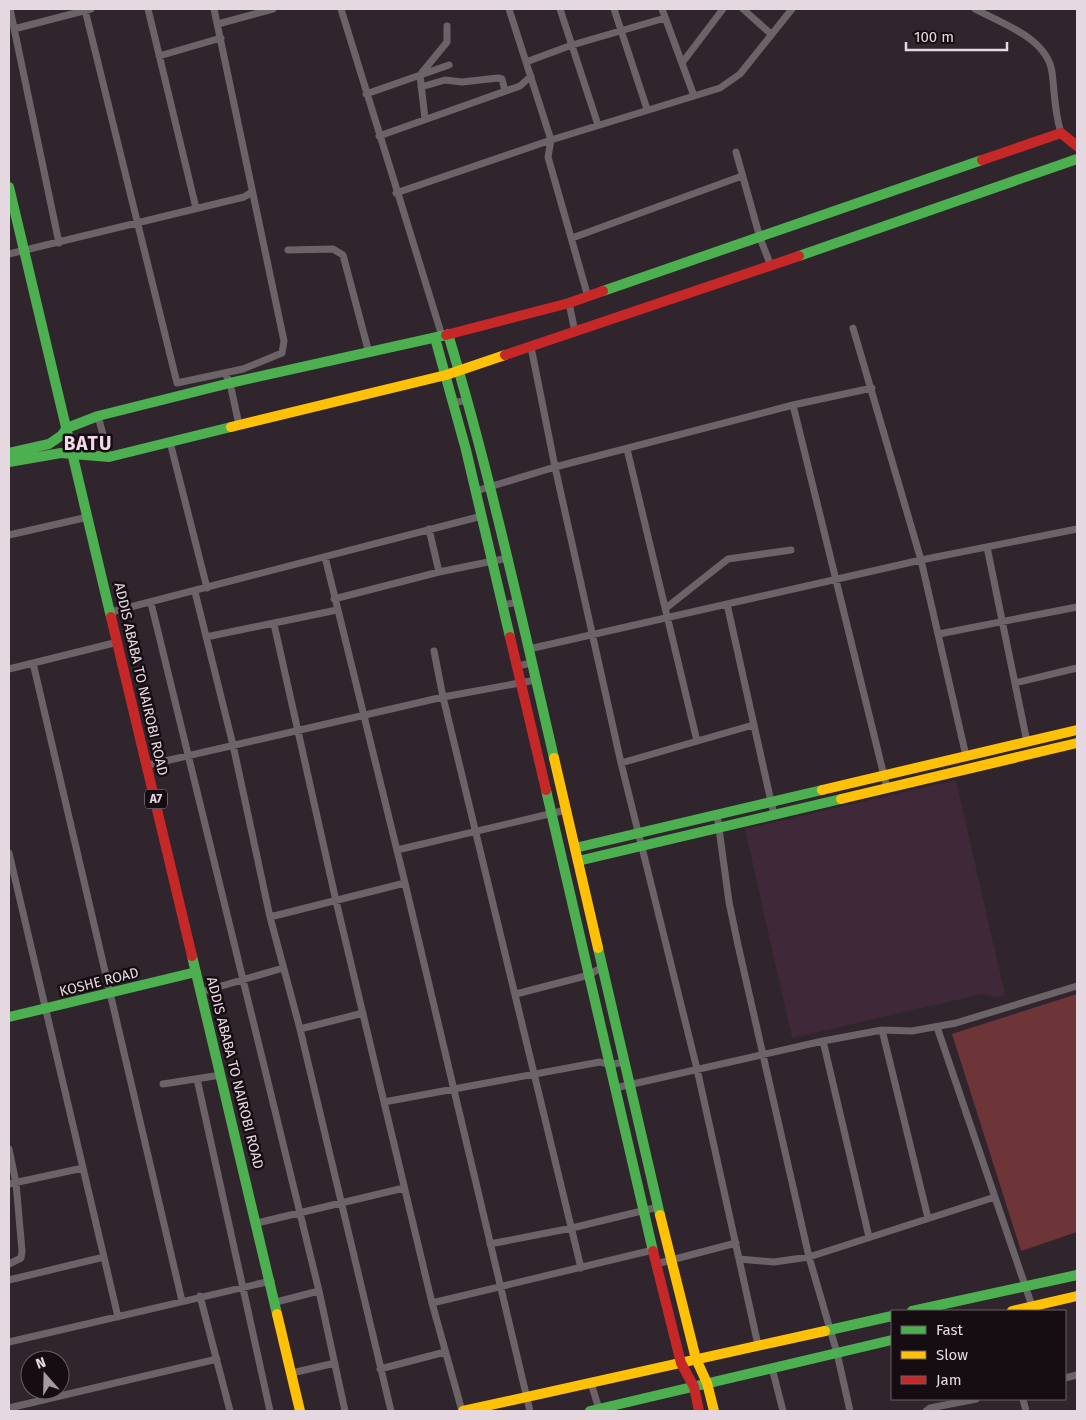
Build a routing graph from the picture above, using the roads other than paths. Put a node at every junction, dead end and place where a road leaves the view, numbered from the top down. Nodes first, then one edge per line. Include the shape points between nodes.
1 (10, 9) edge
2 (148, 9) edge
3 (214, 9) edge
4 (274, 9) edge
5 (341, 9) edge
6 (509, 9) edge
7 (560, 9) edge
8 (614, 9) edge
9 (662, 9) edge
10 (722, 9) edge
11 (743, 9) edge
12 (792, 9) edge
13 (975, 9) edge
14 (88, 10) edge
15 (665, 18) junction
16 (218, 24) junction
17 (447, 26) dead end
18 (14, 29) junction
19 (621, 30) junction
20 (771, 34) junction
21 (221, 38) junction
22 (572, 45) junction
23 (159, 56) junction
24 (526, 62) junction
25 (682, 63) junction
26 (450, 65) dead end
27 (420, 75) junction
28 (531, 76) junction
29 (421, 87) junction
30 (504, 91) junction
31 (366, 94) junction
32 (694, 96) junction
33 (647, 110) junction
34 (425, 118) junction
35 (598, 125) junction
36 (1061, 133) junction
37 (379, 136) junction
38 (551, 140) junction
39 (1077, 146) edge
40 (736, 152) dead end
41 (1077, 159) edge
42 (742, 176) junction
43 (9, 187) edge
44 (252, 192) junction
45 (396, 193) junction
46 (196, 208) junction
47 (137, 223) junction
48 (572, 238) junction
49 (760, 238) junction
50 (58, 243) junction
51 (288, 250) dead end
52 (24, 252) junction
53 (9, 254) edge
54 (771, 266) junction
55 (588, 297) junction
56 (569, 303) junction
57 (853, 328) dead end
58 (575, 332) junction
59 (441, 336) junction
60 (531, 347) junction
61 (370, 352) junction
62 (459, 371) junction
63 (224, 373) junction
64 (446, 375) junction
65 (230, 383) junction
66 (872, 388) junction
67 (468, 400) junction
68 (453, 403) junction
69 (792, 406) junction
70 (98, 416) junction
71 (239, 425) junction
72 (67, 428) junction
73 (170, 442) junction
74 (481, 447) junction
75 (627, 449) junction
76 (466, 450) junction
77 (9, 453) edge
78 (74, 456) junction
79 (109, 457) junction
80 (9, 462) edge
81 (555, 467) junction
82 (491, 486) junction
83 (476, 491) junction
84 (482, 516) junction
85 (88, 517) junction
86 (429, 529) junction
87 (1077, 529) edge
88 (9, 535) edge
89 (986, 547) junction
90 (792, 550) dead end
91 (325, 557) junction
92 (508, 558) junction
93 (921, 560) junction
94 (493, 561) junction
95 (439, 572) junction
96 (835, 580) junction
97 (207, 588) junction
98 (195, 592) junction
99 (334, 599) junction
100 (518, 602) junction
101 (151, 603) junction
102 (727, 604) junction
103 (504, 605) junction
104 (1077, 607) edge
105 (666, 608) junction
106 (337, 610) junction
107 (111, 612) junction
108 (668, 619) junction
109 (1001, 623) junction
110 (274, 624) junction
111 (939, 634) junction
112 (594, 636) junction
113 (206, 637) junction
114 (118, 642) junction
115 (529, 649) junction
116 (434, 651) dead end
117 (33, 663) junction
118 (532, 663) junction
119 (518, 666) junction
120 (1077, 668) edge
121 (9, 669) edge
122 (536, 680) junction
123 (521, 683) junction
124 (1015, 683) junction
125 (444, 698) junction
126 (364, 715) junction
127 (753, 724) junction
128 (297, 730) junction
129 (1077, 730) edge
130 (697, 741) junction
131 (550, 742) junction
132 (1027, 742) junction
133 (1077, 743) edge
134 (234, 745) junction
135 (535, 745) junction
136 (188, 755) junction
137 (966, 756) junction
138 (621, 763) junction
139 (148, 765) junction
140 (883, 775) junction
141 (887, 788) junction
142 (771, 802) junction
143 (566, 810) junction
144 (551, 814) junction
145 (717, 814) junction
146 (774, 815) junction
147 (686, 822) junction
148 (718, 828) junction
149 (476, 832) junction
150 (639, 833) junction
151 (689, 835) junction
152 (642, 846) junction
153 (575, 848) junction
154 (397, 850) junction
155 (9, 854) edge
156 (578, 862) junction
157 (405, 883) junction
158 (336, 901) junction
159 (588, 906) junction
160 (573, 910) junction
161 (270, 917) junction
162 (602, 967) junction
163 (283, 968) junction
164 (196, 972) junction
165 (589, 975) junction
166 (243, 981) junction
167 (1077, 986) edge
168 (201, 992) junction
169 (111, 993) junction
170 (516, 994) junction
171 (45, 1009) junction
172 (363, 1013) junction
173 (614, 1016) junction
174 (9, 1017) edge
175 (600, 1019) junction
176 (937, 1027) junction
177 (300, 1029) junction
178 (882, 1030) junction
179 (823, 1041) junction
180 (621, 1050) junction
181 (607, 1054) junction
182 (763, 1054) junction
183 (623, 1062) junction
184 (605, 1063) junction
185 (697, 1069) junction
186 (534, 1073) junction
187 (221, 1075) junction
188 (197, 1079) junction
189 (163, 1084) dead end
190 (629, 1086) junction
191 (454, 1088) junction
192 (615, 1088) junction
193 (384, 1102) junction
194 (645, 1148) junction
195 (9, 1149) edge
196 (630, 1151) junction
197 (83, 1168) junction
198 (12, 1183) edge
199 (404, 1188) junction
200 (995, 1197) junction
201 (342, 1203) junction
202 (658, 1208) junction
203 (644, 1211) junction
204 (300, 1212) junction
205 (928, 1218) junction
206 (257, 1223) junction
207 (572, 1228) junction
208 (869, 1237) junction
209 (490, 1244) junction
210 (736, 1244) junction
211 (653, 1250) junction
212 (810, 1257) junction
213 (104, 1258) junction
214 (740, 1259) junction
215 (670, 1260) junction
216 (9, 1264) edge
217 (656, 1264) junction
218 (581, 1268) junction
219 (1077, 1274) edge
220 (9, 1280) edge
221 (271, 1281) junction
222 (500, 1285) junction
223 (1025, 1286) junction
224 (241, 1287) junction
225 (319, 1291) junction
226 (200, 1296) junction
227 (1077, 1296) edge
228 (679, 1298) junction
229 (182, 1301) junction
230 (276, 1302) junction
231 (666, 1302) junction
232 (432, 1303) junction
233 (1032, 1306) junction
234 (917, 1310) edge
235 (1016, 1310) edge
236 (891, 1316) edge
237 (118, 1317) junction
238 (830, 1330) junction
239 (891, 1340) edge
240 (9, 1342) edge
241 (758, 1346) junction
242 (446, 1352) junction
243 (837, 1353) junction
244 (216, 1359) junction
245 (696, 1360) junction
246 (335, 1363) junction
247 (681, 1363) junction
248 (380, 1368) junction
249 (772, 1368) junction
250 (292, 1373) junction
251 (591, 1383) junction
252 (707, 1384) junction
253 (694, 1387) junction
254 (526, 1397) junction
255 (971, 1400) edge
256 (9, 1410) edge
257 (594, 1410) edge
258 (230, 1411) edge
259 (270, 1411) edge
260 (300, 1411) edge
261 (345, 1411) edge
262 (391, 1411) edge
263 (462, 1411) edge
264 (530, 1411) edge
265 (699, 1411) edge
266 (714, 1411) edge
267 (783, 1411) edge
268 (850, 1411) edge
269 (926, 1411) edge

1 - 18 street
2 - 23 street
3 - 16 street
4 - 16 street
5 - 31 street
6 - 24 street
7 - 22 street
8 - 19 street
9 - 15 street
10 - 25 street
11 - 20 street
12 - 20 street
13 - 36 street via 1035,42 1046,56 1052,70 1054,110
14 - 18 street
14 - 47 street
15 - 19 street
15 - 25 street
16 - 21 street
17 - 27 street via 447,42
18 - 50 street
19 - 22 street
19 - 33 street
20 - 32 street via 735,79 720,88
21 - 23 street
21 - 44 street
22 - 24 street
22 - 35 street
23 - 46 street
24 - 28 street
25 - 32 street
26 - 27 street
27 - 29 street
27 - 31 street
28 - 30 street via 520,86
28 - 38 street
29 - 30 street via 445,80 465,82 498,78 502,79
29 - 34 street
30 - 34 street
31 - 37 street
32 - 33 street
33 - 35 street
34 - 37 street
35 - 38 street
36 - 39 main road
36 - 49 main road
37 - 45 street
38 - 45 street
38 - 48 street via 548,157
40 - 42 street
41 - 54 main road
42 - 48 street
42 - 49 street
43 - 52 main road, ADDIS ABABA TO NAIROBI ROAD / A7
44 - 46 street via 250,196
44 - 63 street via 284,349 255,365
45 - 59 street
46 - 47 street
47 - 50 street
47 - 63 street via 178,383
48 - 55 street
49 - 54 street
49 - 55 main road
50 - 52 street
51 - 61 street via 333,248 343,255
52 - 53 street
52 - 72 main road, ADDIS ABABA TO NAIROBI ROAD / A7
54 - 58 main road
55 - 56 main road
56 - 58 street
56 - 59 main road
57 - 66 street
58 - 60 main road
59 - 61 main road
59 - 62 main road
59 - 64 main road
60 - 62 main road
60 - 81 street
61 - 65 main road
62 - 64 main road
62 - 67 main road
63 - 65 street
64 - 68 main road
64 - 71 main road
65 - 70 main road
65 - 71 street
66 - 69 street
66 - 93 street
67 - 68 street
67 - 74 main road
68 - 76 main road
69 - 75 street
69 - 96 street
70 - 72 main road
70 - 79 street
71 - 73 main road
72 - 77 main road via 63,436 51,444
72 - 78 main road, ADDIS ABABA TO NAIROBI ROAD / A7
73 - 79 main road
73 - 97 street
74 - 76 street
74 - 82 main road
75 - 81 street
75 - 105 street
76 - 83 main road
78 - 79 main road
78 - 80 main road via 51,453
78 - 85 main road, ADDIS ABABA TO NAIROBI ROAD / A7
81 - 82 street
81 - 112 street
82 - 83 street
82 - 92 main road
83 - 84 main road
84 - 86 street
84 - 94 main road
85 - 88 street
85 - 107 main road, ADDIS ABABA TO NAIROBI ROAD / A7
86 - 91 street
86 - 95 street
87 - 89 street
89 - 93 street
89 - 109 street
90 - 105 street via 728,559
91 - 97 street
91 - 99 street
92 - 94 street
92 - 100 main road
93 - 96 street
93 - 111 street
94 - 95 street
94 - 103 main road
95 - 99 street
96 - 102 street
96 - 140 street
97 - 98 street
98 - 101 street
98 - 113 street
99 - 106 street
100 - 103 street
100 - 115 main road
101 - 107 street
101 - 136 street
102 - 108 street
102 - 127 street
103 - 119 main road
104 - 109 street
105 - 108 street
106 - 110 street
106 - 126 street
107 - 114 main road, ADDIS ABABA TO NAIROBI ROAD / A7
108 - 112 street
108 - 130 street
109 - 111 street
109 - 124 street
110 - 113 street
110 - 128 street
111 - 137 street
112 - 115 street
112 - 138 street
113 - 134 street
114 - 117 street
114 - 139 main road, ADDIS ABABA TO NAIROBI ROAD / A7
115 - 118 main road
116 - 125 street
117 - 121 street
117 - 169 street
118 - 119 street
118 - 122 main road
119 - 123 main road
120 - 124 street
122 - 123 street
122 - 131 main road
123 - 125 street
123 - 135 main road
124 - 132 street
125 - 126 street
125 - 149 street
126 - 128 street
126 - 154 street
127 - 130 street
127 - 142 street
128 - 134 street
128 - 158 street
129 - 132 main road
130 - 138 street
131 - 135 street
131 - 143 main road
132 - 137 main road
133 - 141 main road
134 - 136 street
134 - 161 street
135 - 144 main road
136 - 139 street
136 - 166 street
137 - 140 main road
138 - 150 street
139 - 164 main road, ADDIS ABABA TO NAIROBI ROAD / A7
140 - 141 street
140 - 142 main road
141 - 146 main road
142 - 145 main road
142 - 146 street
143 - 144 street
143 - 153 main road
144 - 149 street
144 - 160 main road
145 - 147 main road
145 - 148 street
146 - 148 main road
147 - 150 main road
147 - 151 street
148 - 151 main road
148 - 182 street via 733,924
149 - 154 street
149 - 170 street
150 - 152 street
150 - 153 main road
151 - 152 main road
152 - 156 main road
152 - 185 street
153 - 156 main road
154 - 157 street
155 - 171 street
156 - 159 main road
157 - 158 street
157 - 191 street
158 - 161 street
158 - 172 street
159 - 160 street
159 - 162 main road
160 - 165 main road
161 - 163 street
162 - 165 street
162 - 173 main road
163 - 166 street
163 - 177 street
164 - 168 main road, ADDIS ABABA TO NAIROBI ROAD / A7
164 - 169 main road, KOSHE ROAD
165 - 170 street
165 - 175 main road
166 - 168 street
166 - 204 street
167 - 176 street
168 - 187 main road, ADDIS ABABA TO NAIROBI ROAD / A7
169 - 171 main road, KOSHE ROAD
169 - 229 street
170 - 186 street
171 - 174 main road, KOSHE ROAD
171 - 197 street
172 - 177 street
172 - 193 street
173 - 175 street
173 - 180 main road
175 - 181 main road
176 - 178 street via 912,1031
176 - 200 street
177 - 201 street
178 - 179 street
178 - 205 street
179 - 182 street
179 - 208 street
180 - 181 street
180 - 183 main road
181 - 184 main road
182 - 185 street
182 - 212 street
183 - 184 street
183 - 190 main road
184 - 186 street
184 - 192 main road
185 - 190 street
185 - 210 street
186 - 191 street
186 - 207 street
187 - 188 street
187 - 206 main road, ADDIS ABABA TO NAIROBI ROAD / A7
188 - 189 street
188 - 224 street
190 - 192 street
190 - 194 main road
191 - 193 street
191 - 209 street
192 - 196 main road
193 - 199 street
194 - 196 street
194 - 202 main road
195 - 198 street
196 - 203 main road
197 - 198 street
197 - 213 street
198 - 216 street via 22,1251 21,1258
199 - 201 street
199 - 232 street
200 - 205 street
200 - 223 street
201 - 204 street
201 - 248 street
202 - 203 street
202 - 215 main road
203 - 207 street
203 - 211 main road
204 - 206 street
204 - 225 street
205 - 208 street
206 - 221 main road, ADDIS ABABA TO NAIROBI ROAD / A7
207 - 209 street
207 - 218 street
208 - 212 street
209 - 222 street
210 - 214 street
210 - 215 street
211 - 217 main road
211 - 218 street
212 - 214 street via 774,1262
212 - 238 street
213 - 220 street
213 - 237 street
214 - 241 street
215 - 217 street
215 - 228 main road
217 - 231 main road
218 - 222 street
219 - 223 main road
221 - 224 street
221 - 230 main road, ADDIS ABABA TO NAIROBI ROAD / A7
222 - 232 street
222 - 254 street
223 - 233 street
223 - 234 main road
224 - 226 street
224 - 259 street
225 - 230 street
225 - 246 street
226 - 229 street
226 - 244 street
227 - 233 main road
228 - 231 street
228 - 245 main road
229 - 237 street
230 - 250 main road, ADDIS ABABA TO NAIROBI ROAD / A7
231 - 247 main road
232 - 242 street
233 - 235 main road
236 - 238 main road
237 - 240 street
238 - 241 main road
238 - 243 street
239 - 243 main road
241 - 245 main road
242 - 248 street
242 - 263 street
243 - 249 main road
243 - 268 street
244 - 256 street
244 - 258 street
245 - 247 main road
245 - 252 main road
246 - 250 street
246 - 261 street
247 - 251 main road
247 - 253 main road
248 - 262 street
249 - 252 main road
249 - 267 street
250 - 260 main road, ADDIS ABABA TO NAIROBI ROAD / A7
251 - 254 main road
251 - 257 street
252 - 253 main road
252 - 266 main road
253 - 257 main road
253 - 265 main road
254 - 263 main road
254 - 264 street
255 - 269 street

